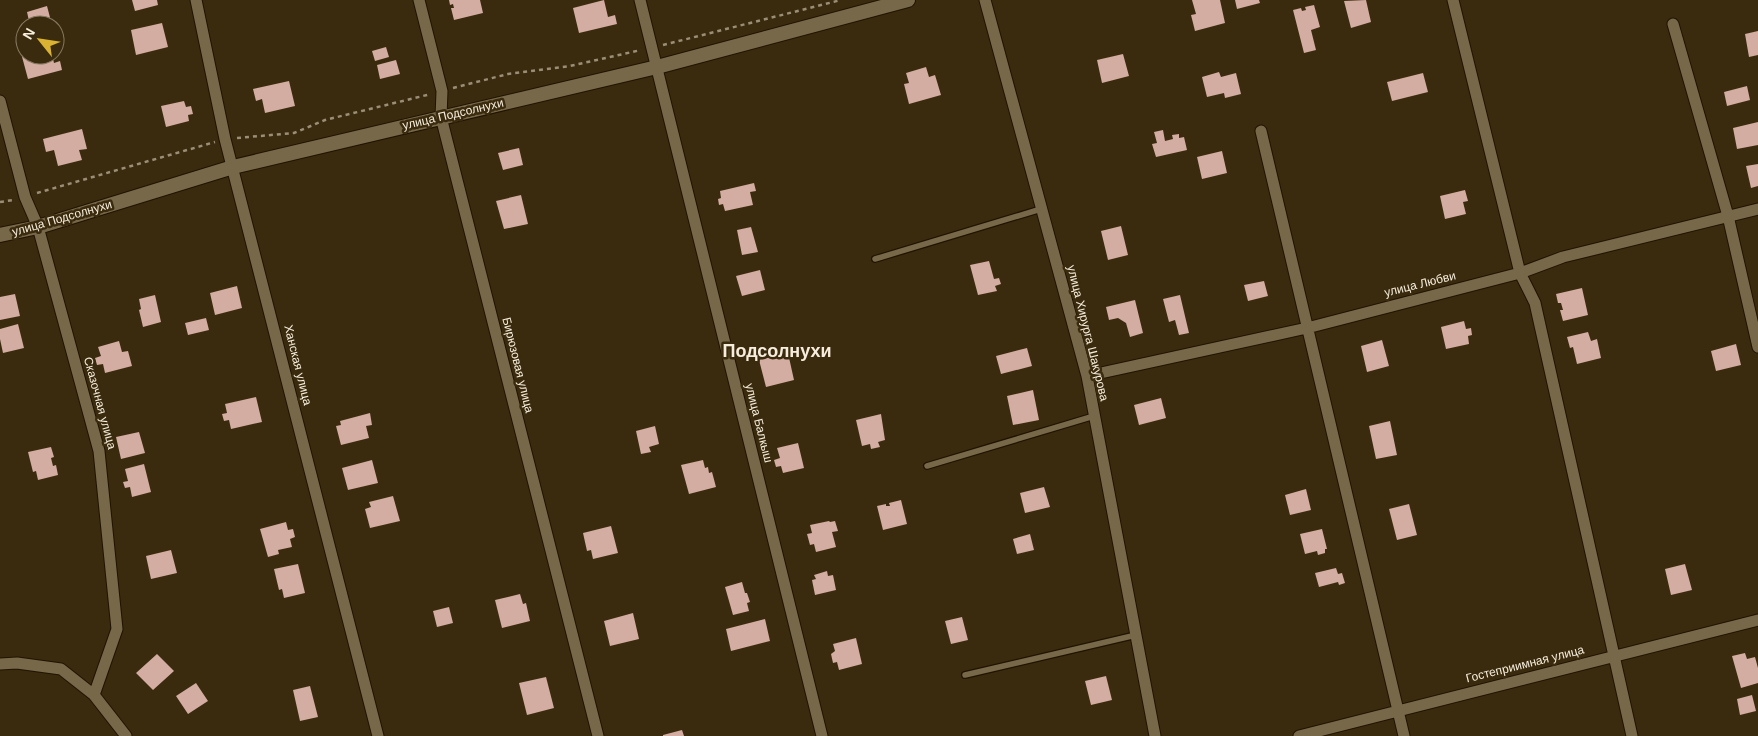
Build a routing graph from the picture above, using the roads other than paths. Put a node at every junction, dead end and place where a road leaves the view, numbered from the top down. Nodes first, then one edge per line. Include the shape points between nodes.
1 (196, 0) edge
2 (419, 0) edge
3 (640, 0) edge
4 (908, 0) edge
5 (985, 0) edge
6 (1453, 0) edge
7 (1673, 24) dead end
8 (657, 67) junction
9 (0, 101) edge
10 (441, 117) junction
11 (1261, 132) dead end
12 (233, 167) junction
13 (1042, 209) junction
14 (1758, 209) edge
15 (1728, 216) junction
16 (38, 227) junction
17 (0, 235) edge
18 (875, 259) dead end
19 (1520, 273) junction
20 (1307, 328) junction
21 (1758, 347) edge
22 (1087, 376) junction
23 (1094, 416) junction
24 (927, 466) dead end
25 (1758, 620) edge
26 (1136, 635) junction
27 (1613, 656) junction
28 (0, 664) edge
29 (965, 675) dead end
30 (94, 695) junction
31 (1398, 711) junction
32 (126, 736) edge
33 (378, 736) edge
34 (598, 736) edge
35 (822, 736) edge
36 (1155, 736) edge
37 (1299, 736) edge
38 (1404, 736) edge
39 (1632, 736) edge

1 - 12 street, Ханская улица
2 - 10 street, Бирюзовая улица via 442,91
3 - 8 street, улица Балкыш
4 - 8 street, улица Подсолнухи
5 - 13 street, улица Хирурга Шакурова
6 - 19 street
7 - 15 street
8 - 10 street, улица Подсолнухи
8 - 35 street, улица Балкыш
9 - 16 street, Сказочная улица via 25,197
10 - 12 street, улица Подсолнухи
10 - 34 street, Бирюзовая улица
11 - 20 street
12 - 16 street, улица Подсолнухи
12 - 33 street, Ханская улица
13 - 18 lane
13 - 22 street, улица Хирурга Шакурова
14 - 15 street, улица Любви
15 - 19 street, улица Любви via 1563,257
15 - 21 street
16 - 17 street, улица Подсолнухи
16 - 30 street, Сказочная улица via 99,451 117,629
19 - 20 street, улица Любви
19 - 27 street via 1535,303
20 - 22 street, улица Любви
20 - 31 street
22 - 23 street, улица Хирурга Шакурова
23 - 24 lane
23 - 26 street, улица Хирурга Шакурова
25 - 27 street, Гостеприимная улица
26 - 29 lane
26 - 36 street, улица Хирурга Шакурова
27 - 31 street, Гостеприимная улица
27 - 39 street
28 - 30 street via 61,669
30 - 32 street
31 - 37 street, Гостеприимная улица
31 - 38 street

